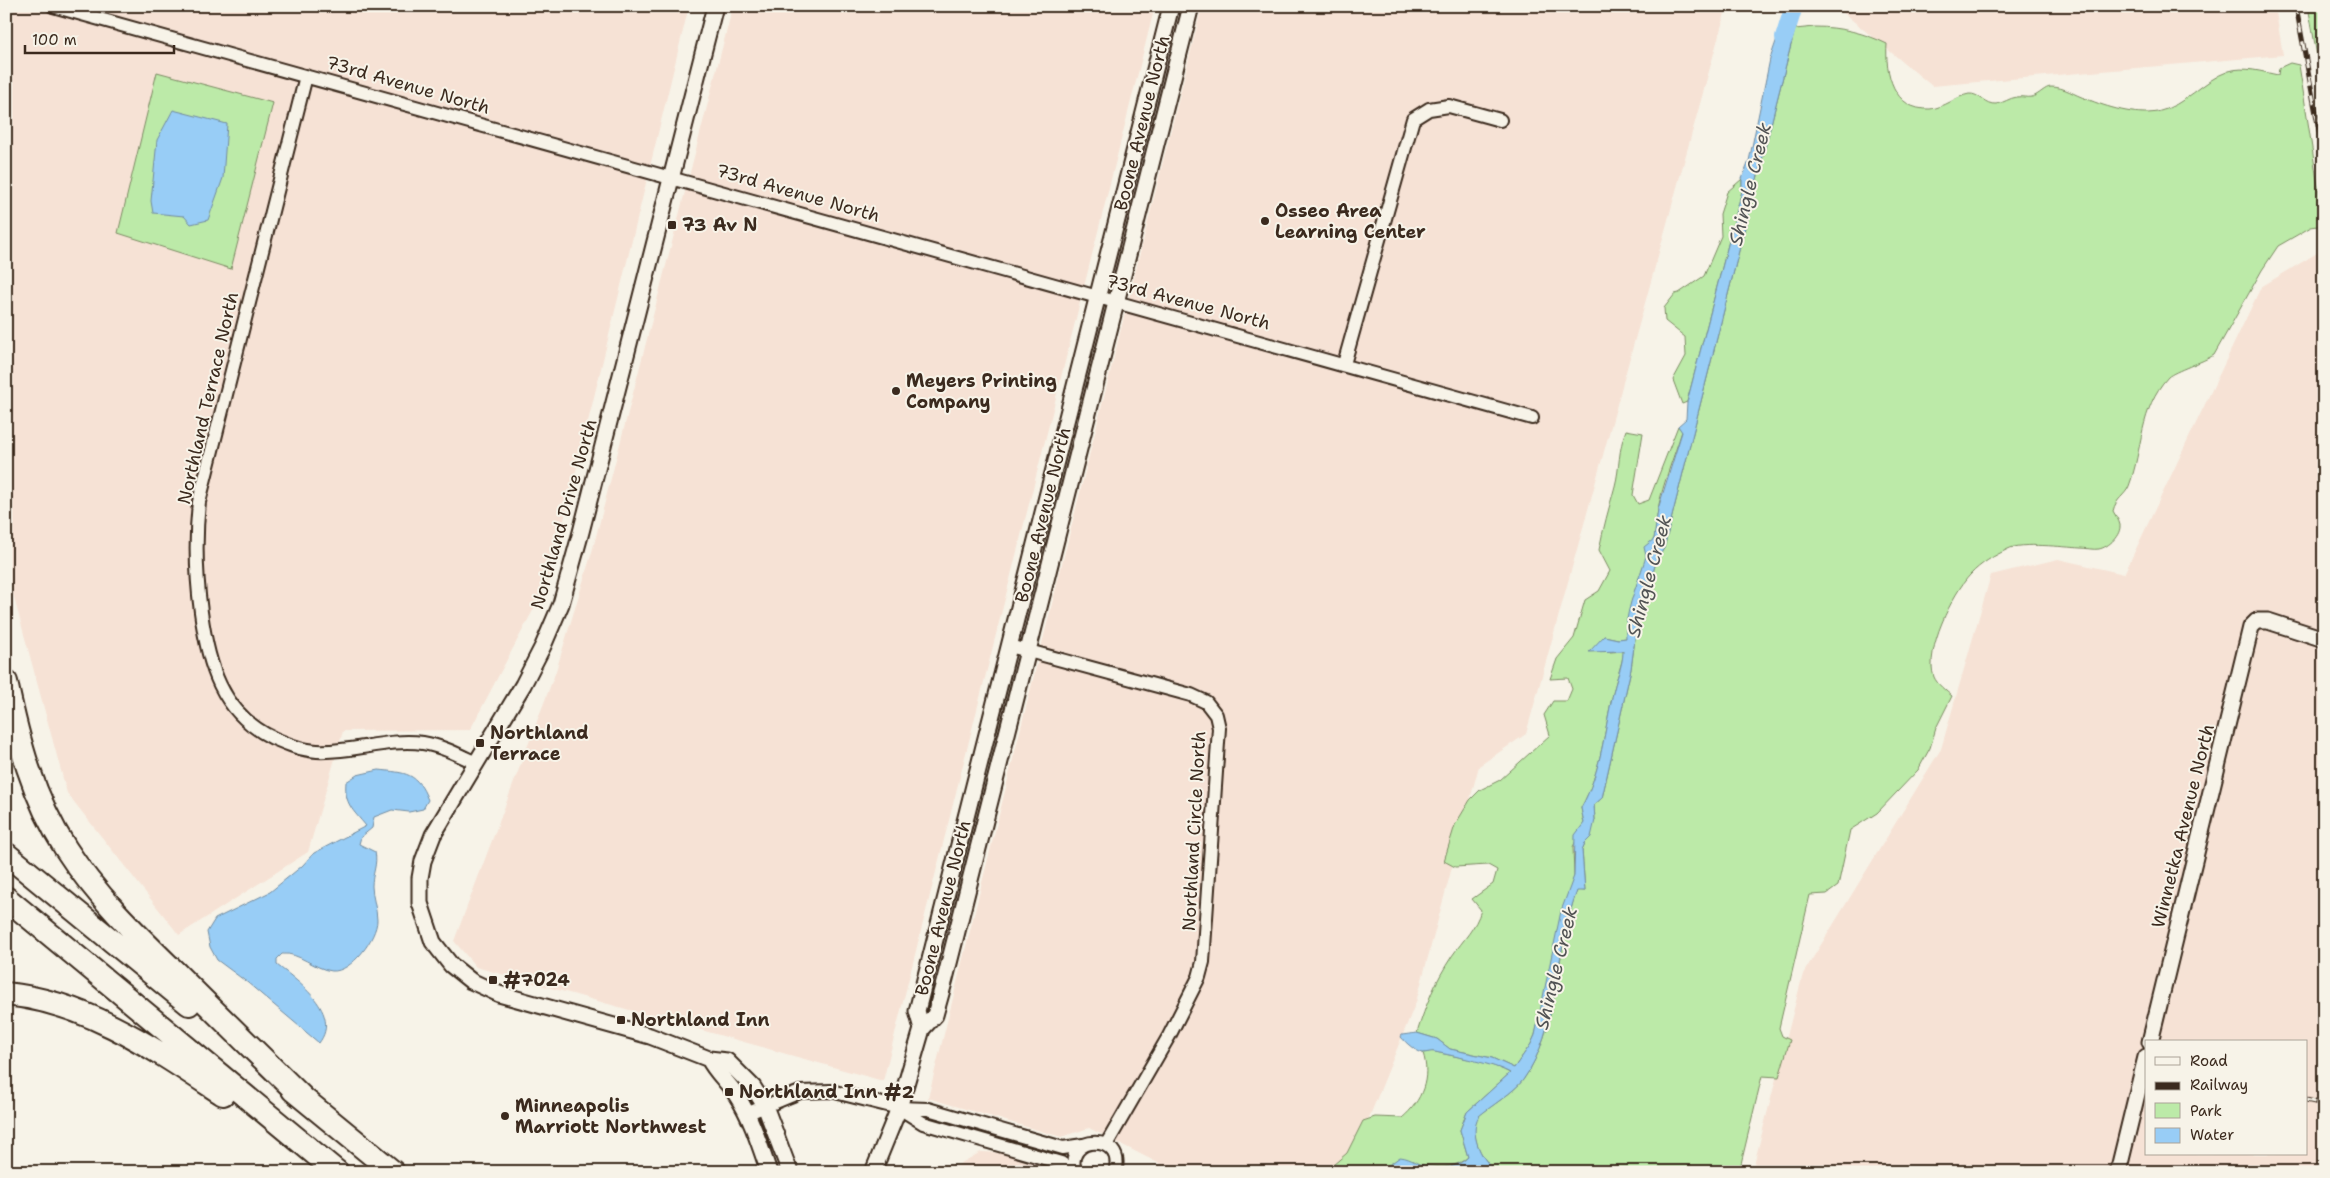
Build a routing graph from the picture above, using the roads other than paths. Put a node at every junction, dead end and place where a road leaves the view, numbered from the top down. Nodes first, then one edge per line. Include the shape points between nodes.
1 (53, 6) edge
2 (715, 6) edge
3 (1171, 6) edge
4 (1191, 6) edge
5 (306, 76) junction
6 (1500, 120) dead end
7 (672, 178) junction
8 (1098, 296) junction
9 (1116, 301) junction
10 (1344, 364) junction
11 (1532, 418) dead end
12 (2321, 637) edge
13 (1010, 646) junction
14 (1028, 651) junction
15 (6, 682) edge
16 (476, 763) junction
17 (6, 854) edge
18 (6, 898) edge
19 (6, 994) edge
20 (922, 1029) junction
21 (2150, 1040) edge
22 (709, 1059) junction
23 (2145, 1061) edge
24 (303, 1098) junction
25 (765, 1106) junction
26 (899, 1108) junction
27 (746, 1114) junction
28 (1083, 1145) junction
29 (1106, 1145) junction
30 (333, 1168) edge
31 (393, 1172) edge
32 (768, 1172) edge
33 (790, 1172) edge
34 (874, 1172) edge
35 (1074, 1172) edge
36 (1115, 1172) edge
37 (2118, 1172) edge

1 - 5 street, 73rd Avenue North
2 - 7 street, Northland Drive North
3 - 8 street, Boone Avenue North
4 - 9 street, Boone Avenue North
5 - 7 street, 73rd Avenue North
5 - 16 street, Northland Terrace North via 199,502 196,566 205,645 214,673 232,705 251,724 283,743 302,749 340,751 404,742 422,743 443,748
6 - 10 street via 1449,106 1429,109 1413,119
7 - 8 street, 73rd Avenue North
7 - 16 street, Northland Drive North via 561,604 524,685
8 - 9 street, 73rd Avenue North
8 - 13 street, Boone Avenue North
9 - 10 street, 73rd Avenue North
9 - 14 street, Boone Avenue North
10 - 11 street, 73rd Avenue North
12 - 21 street, Winnetka Avenue North via 2268,621 2257,621 2250,627
13 - 14 street, Northland Circle North
13 - 20 street, Boone Avenue North via 917,1011
14 - 20 street, Boone Avenue North via 935,1015
14 - 29 street, Northland Circle North via 1191,695 1206,702 1216,714 1219,728 1203,962 1199,977
15 - 24 highway via 22,752 35,787 57,834 84,874 120,918
16 - 22 street, Northland Drive North via 434,835 423,861 419,894 423,916 442,955 460,974 493,992 650,1036
17 - 24 highway
18 - 30 highway
19 - 30 highway via 44,1000 128,1034
20 - 26 street, Boone Avenue North
22 - 25 street, Northland Drive North via 727,1061 753,1087
22 - 27 street via 717,1074 737,1096
23 - 37 street
24 - 31 highway
25 - 26 street via 800,1092 821,1090
25 - 27 street
25 - 33 street, Northland Drive North
26 - 28 street via 928,1109 1063,1148
26 - 34 street, Boone Avenue North
26 - 35 street via 922,1123 1061,1162
27 - 32 street
28 - 29 street via 1096,1142
28 - 35 street via 1075,1155
29 - 36 street via 1116,1158

